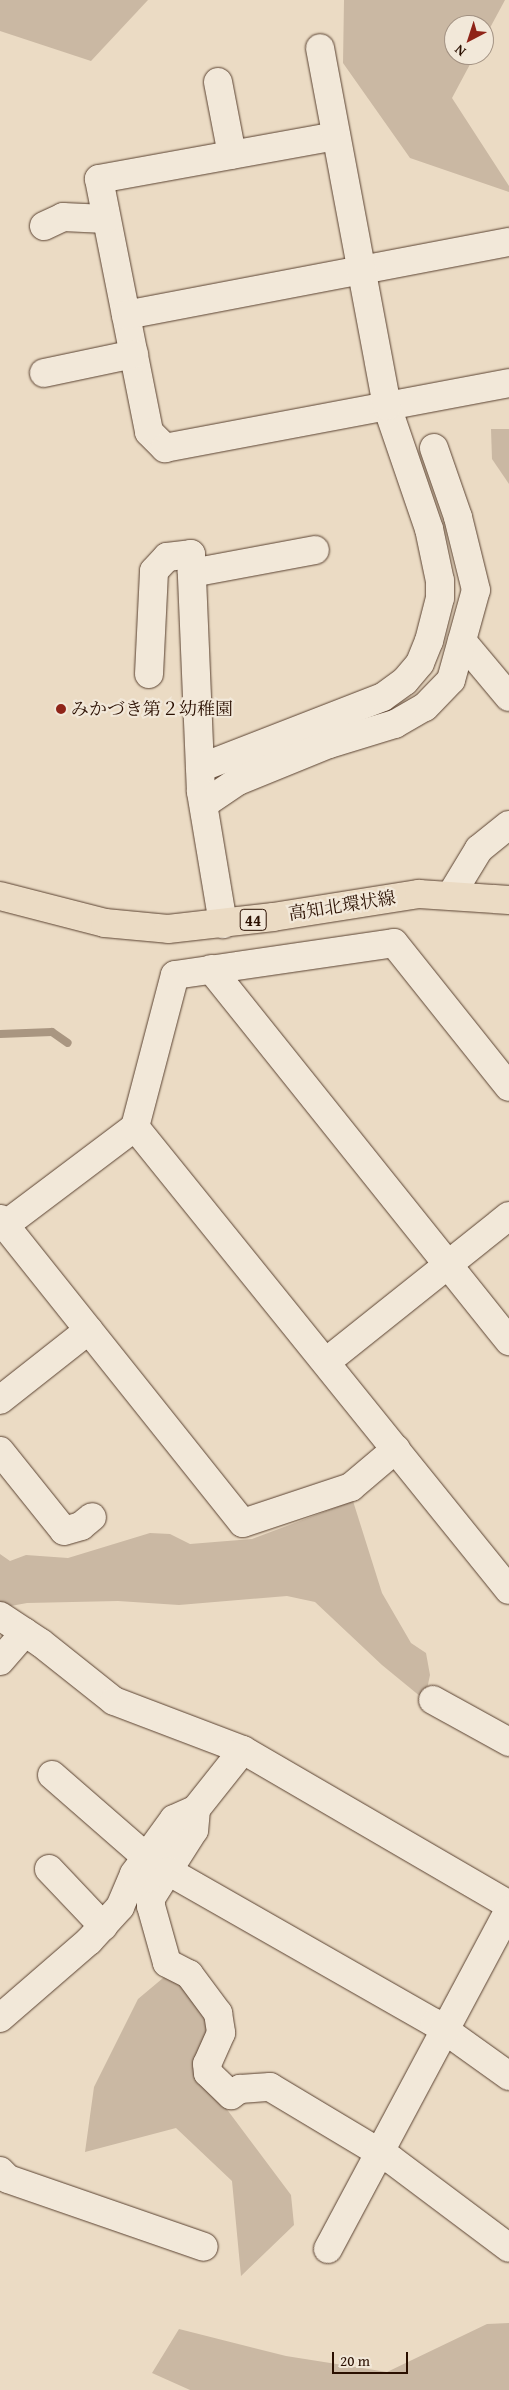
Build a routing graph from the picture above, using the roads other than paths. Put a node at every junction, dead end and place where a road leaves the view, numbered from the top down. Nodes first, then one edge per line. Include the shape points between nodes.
1 (320, 48) dead end
2 (218, 82) dead end
3 (336, 136) junction
4 (232, 155) junction
5 (106, 219) junction
6 (44, 226) dead end
7 (509, 242) edge
8 (362, 270) junction
9 (126, 315) junction
10 (134, 354) junction
11 (44, 373) dead end
12 (509, 383) edge
13 (387, 406) junction
14 (434, 448) dead end
15 (315, 550) dead end
16 (192, 573) junction
17 (462, 641) junction
18 (149, 674) dead end
19 (509, 697) edge
20 (200, 768) junction
21 (204, 804) junction
22 (509, 825) edge
23 (451, 895) junction
24 (0, 896) edge
25 (509, 900) edge
26 (223, 924) junction
27 (212, 969) junction
28 (509, 1087) edge
29 (135, 1127) junction
30 (509, 1216) edge
31 (2, 1222) edge
32 (448, 1265) junction
33 (88, 1330) junction
34 (509, 1341) edge
35 (326, 1362) junction
36 (0, 1400) edge
37 (396, 1449) junction
38 (0, 1451) edge
39 (92, 1517) dead end
40 (509, 1590) edge
41 (0, 1616) edge
42 (25, 1632) junction
43 (0, 1661) edge
44 (433, 1700) dead end
45 (509, 1742) edge
46 (243, 1750) junction
47 (52, 1775) dead end
48 (157, 1864) junction
49 (49, 1869) dead end
50 (509, 1905) edge
51 (509, 1910) edge
52 (103, 1926) junction
53 (4, 2008) edge
54 (446, 2030) junction
55 (509, 2076) edge
56 (380, 2153) junction
57 (0, 2170) edge
58 (204, 2247) dead end
59 (509, 2248) edge
60 (328, 2250) dead end

1 - 3 street
2 - 4 street
3 - 4 street
3 - 8 street
4 - 5 street via 99,179
5 - 6 street via 63,217
5 - 9 street
7 - 8 street
8 - 9 street
8 - 13 street
9 - 10 street
10 - 11 street
10 - 13 street via 149,432 165,448
12 - 13 street
13 - 20 street via 429,529 440,581 433,628 420,663 405,681 382,697
14 - 17 street via 458,517 476,590
15 - 16 street
16 - 18 street via 191,554 167,557 154,571
16 - 20 street
17 - 19 street
17 - 21 street via 451,680 425,707 395,724 329,744 238,781
20 - 21 street
21 - 26 street
22 - 23 street via 479,849
23 - 25 main road, 高知北環状線 / 44
23 - 26 main road, 高知北環状線 / 44 via 419,894
24 - 26 main road, 高知北環状線 / 44 via 105,923 168,928
27 - 28 street via 394,943
27 - 29 street via 175,975
27 - 32 street
29 - 31 street
29 - 35 street
30 - 32 street
31 - 33 street
32 - 34 street
32 - 35 street
33 - 36 street
33 - 37 street via 243,1523 351,1487
35 - 37 street
37 - 40 street
38 - 39 street via 64,1531 81,1526
41 - 42 street
42 - 43 street
42 - 46 street via 114,1701
44 - 45 street
46 - 48 street via 196,1809 194,1830
46 - 50 street
47 - 48 street
48 - 52 street via 128,1886 120,1907
48 - 54 street
48 - 56 street via 150,1906 166,1963 189,1974 218,2013 221,2033 207,2064 208,2073 231,2095 240,2088 270,2087
49 - 52 street
51 - 54 street
52 - 53 street
54 - 55 street
54 - 56 street
56 - 59 street
56 - 60 street
57 - 58 street via 8,2179

